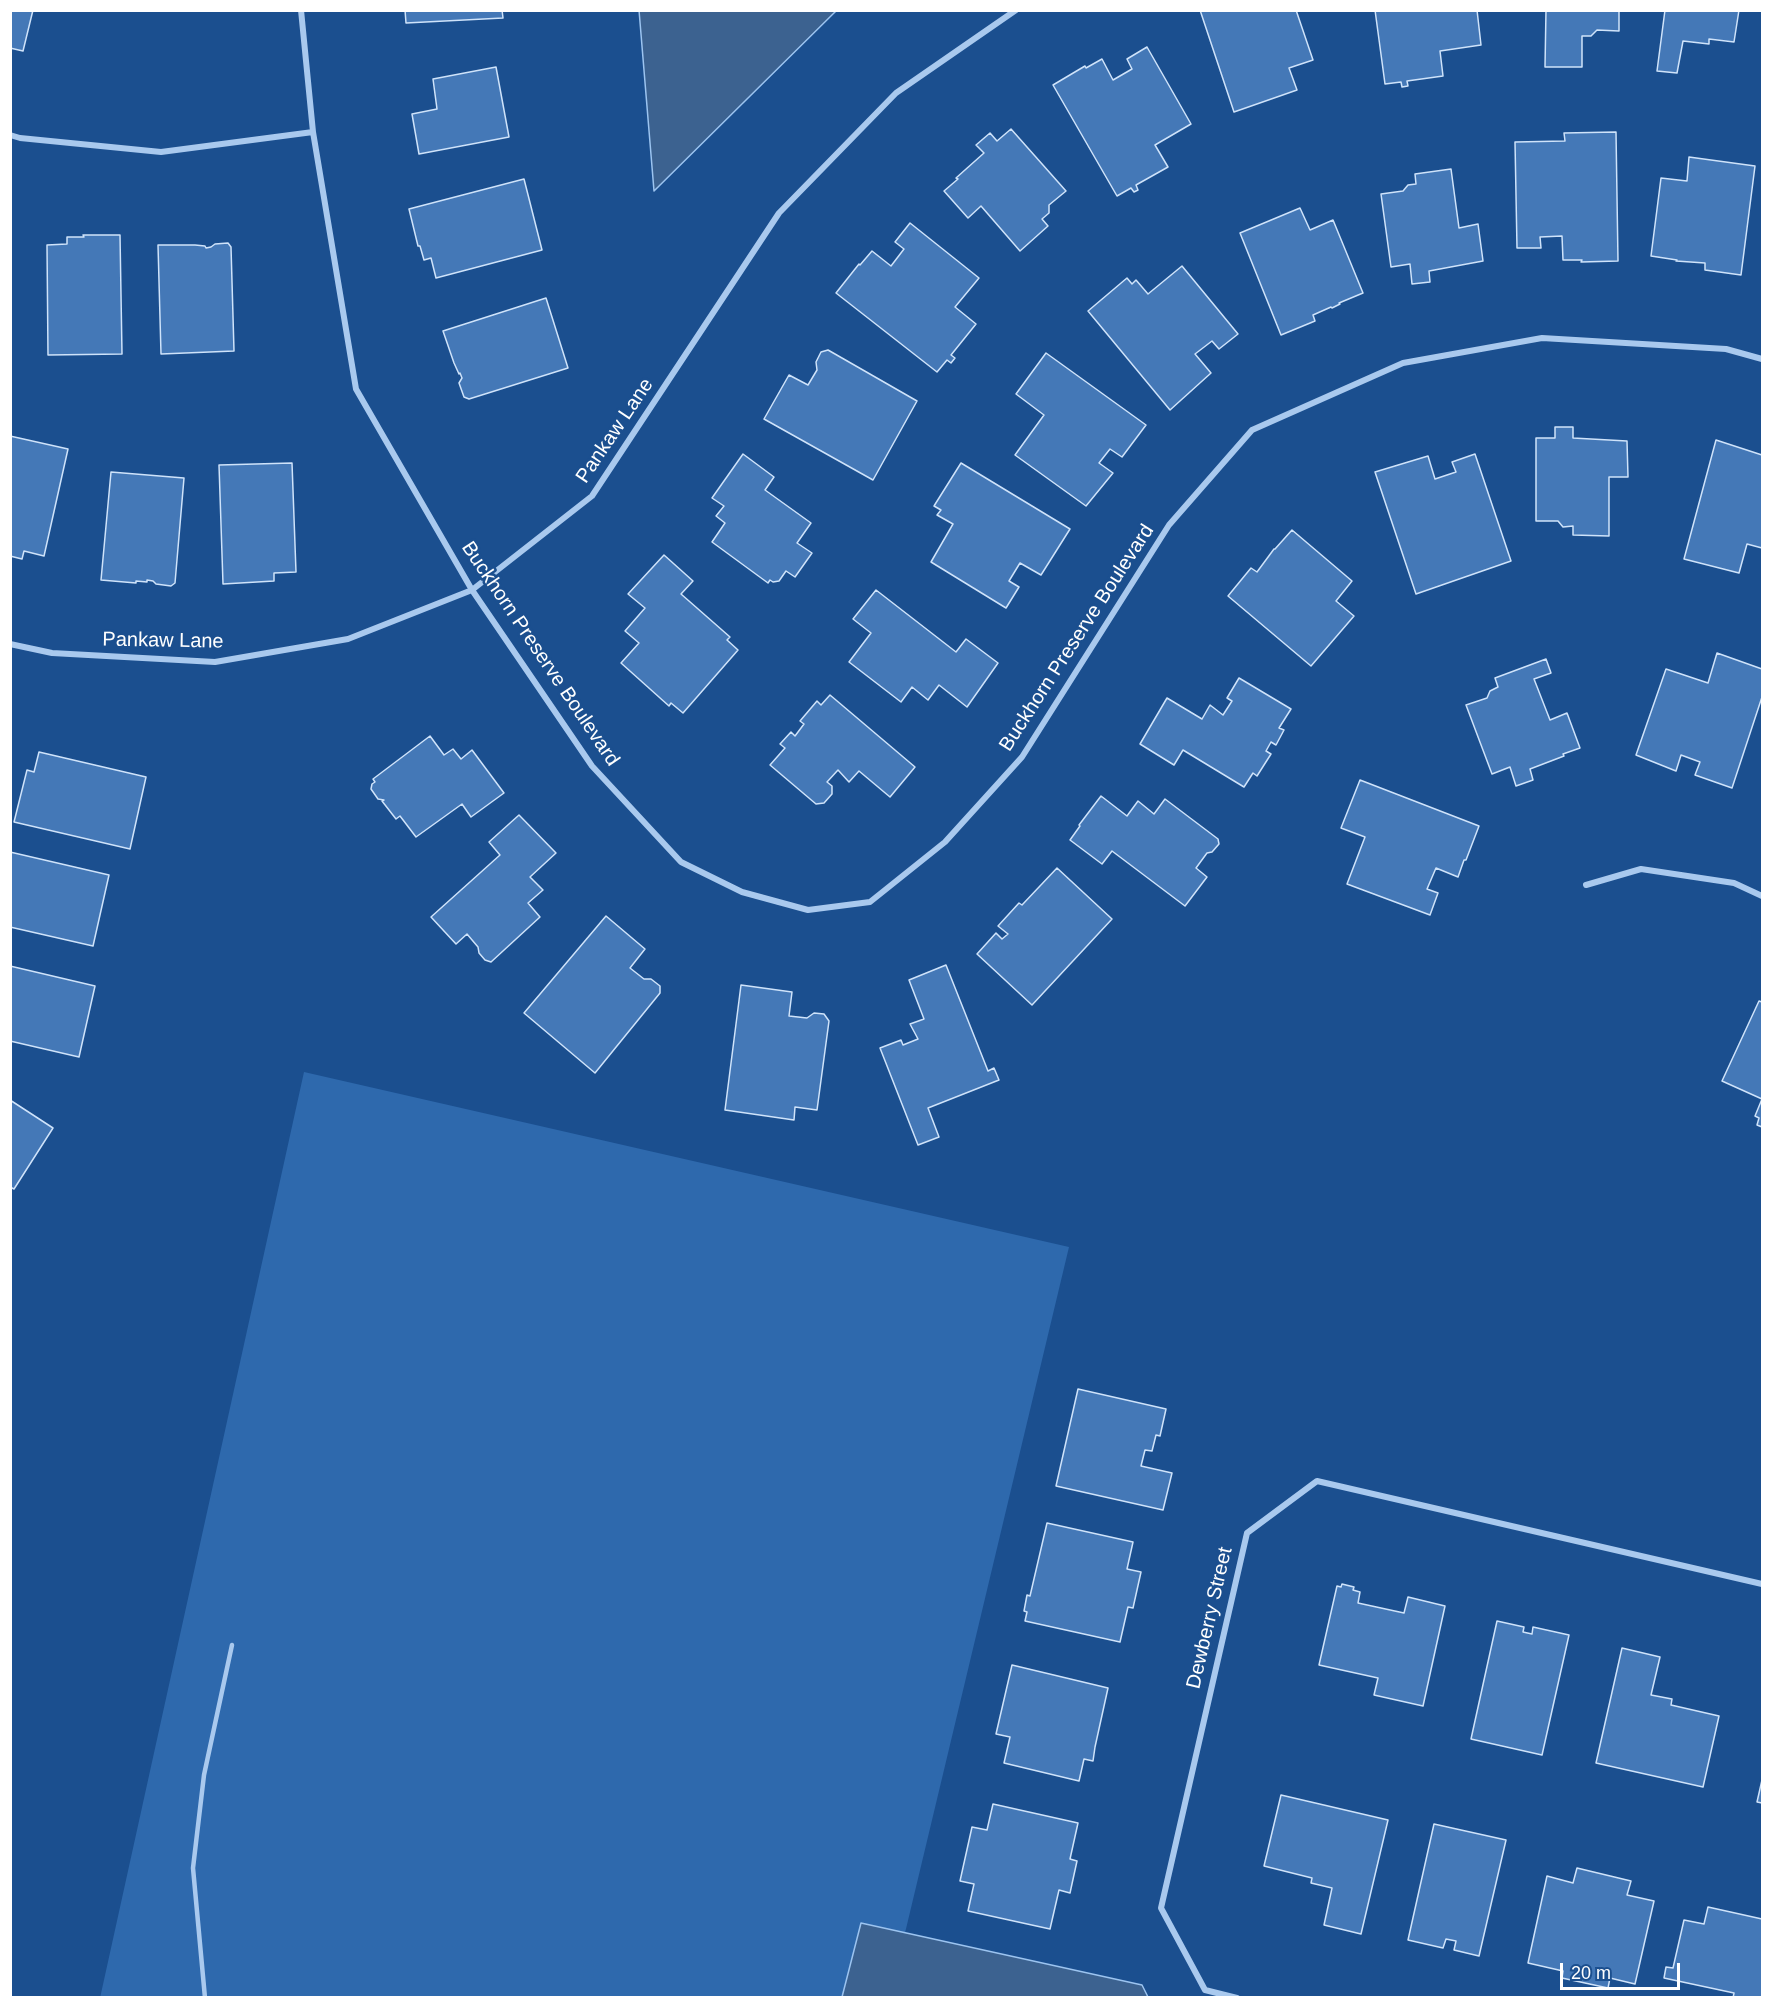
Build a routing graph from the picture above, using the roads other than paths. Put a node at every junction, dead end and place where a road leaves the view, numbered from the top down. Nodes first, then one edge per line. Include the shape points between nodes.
1 (301, 10) edge
2 (1016, 10) edge
3 (313, 132) junction
4 (10, 135) edge
5 (1762, 359) edge
6 (472, 590) junction
7 (10, 644) edge
8 (1586, 885) dead end
9 (1762, 897) edge
10 (1762, 1584) edge
11 (232, 1645) dead end
12 (205, 1998) edge
13 (1237, 1998) edge

1 - 3 street, Buckhorn Preserve Boulevard
2 - 6 street, Pankaw Lane via 896,93 779,213 592,496
3 - 4 street via 161,152
3 - 6 street, Buckhorn Preserve Boulevard via 356,389
5 - 6 street, Buckhorn Preserve Boulevard via 1726,349 1542,338 1403,363 1252,430 1169,525 1022,758 945,842 870,902 808,910 742,892 681,862 592,766
6 - 7 street, Pankaw Lane via 348,639 215,662 52,653
8 - 9 street via 1641,869 1734,883
10 - 13 street, Dewberry Street via 1317,1481 1247,1533 1161,1908 1205,1990
11 - 12 lane via 204,1775 193,1868

